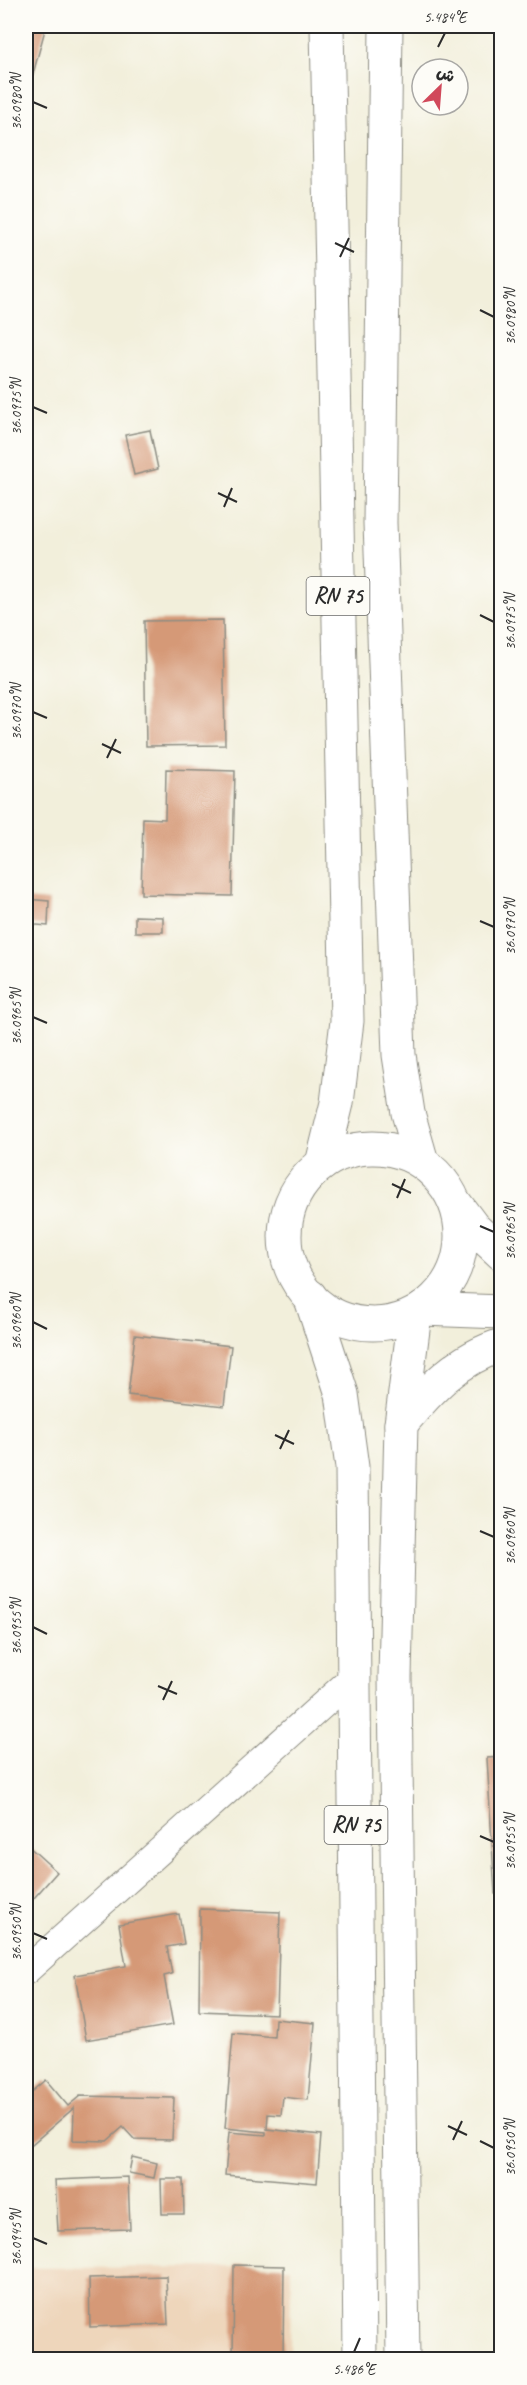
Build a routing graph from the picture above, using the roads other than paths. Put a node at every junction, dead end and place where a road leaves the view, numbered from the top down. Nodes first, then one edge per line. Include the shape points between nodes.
1 (327, 26) edge
2 (386, 26) edge
3 (422, 1162) junction
4 (322, 1164) junction
5 (455, 1203) junction
6 (501, 1254) edge
7 (310, 1296) junction
8 (418, 1311) junction
9 (501, 1312) edge
10 (501, 1345) edge
11 (400, 1424) junction
12 (355, 1676) junction
13 (26, 1971) edge
14 (360, 2360) edge
15 (403, 2360) edge

1 - 4 main road, RN 75 via 347,1021 337,1103
2 - 3 main road, RN 75 via 380,523 398,1044 402,1084
3 - 4 main road via 398,1151 372,1148 345,1152
3 - 5 main road via 442,1180
4 - 7 main road via 304,1181 291,1203 286,1227 287,1252 295,1276
5 - 6 main road
5 - 8 main road via 461,1227 460,1251 453,1273 441,1293
7 - 8 main road via 327,1311 371,1324
7 - 12 main road, RN 75 via 342,1394 349,1440
8 - 9 main road
8 - 11 main road, RN 75
10 - 11 main road via 450,1371
11 - 15 main road, RN 75 via 395,1677
12 - 13 street
12 - 14 main road, RN 75

